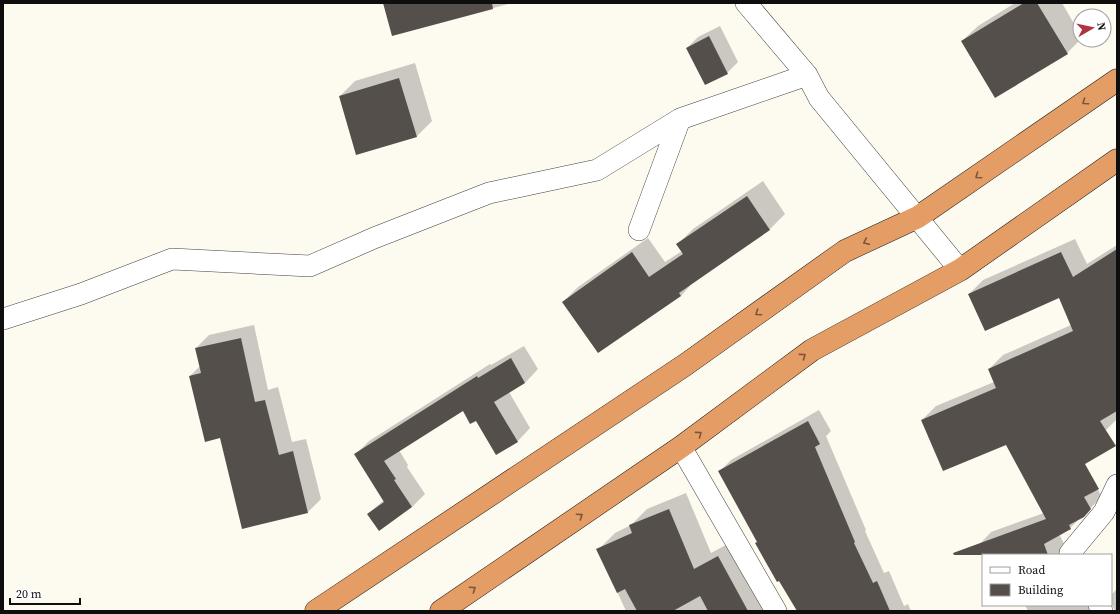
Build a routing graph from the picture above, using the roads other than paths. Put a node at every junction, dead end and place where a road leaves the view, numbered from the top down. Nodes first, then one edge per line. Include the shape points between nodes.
1 (746, 3) edge
2 (807, 75) junction
3 (1117, 80) edge
4 (680, 119) junction
5 (1117, 160) edge
6 (918, 217) junction
7 (639, 230) dead end
8 (960, 270) junction
9 (3, 319) edge
10 (681, 447) junction
11 (1117, 485) edge
12 (1070, 554) edge
13 (316, 611) edge
14 (441, 611) edge
15 (776, 611) edge

1 - 2 street
2 - 4 street
2 - 6 street via 819,98
3 -> 6 highway
4 - 7 street
4 - 9 street via 597,170 489,193 310,266 172,259 81,294
5 - 8 highway
6 - 8 street
6 -> 13 highway via 845,251 685,365
10 -> 8 highway via 812,350
14 -> 10 highway
10 - 15 street
11 - 12 street via 1104,512

